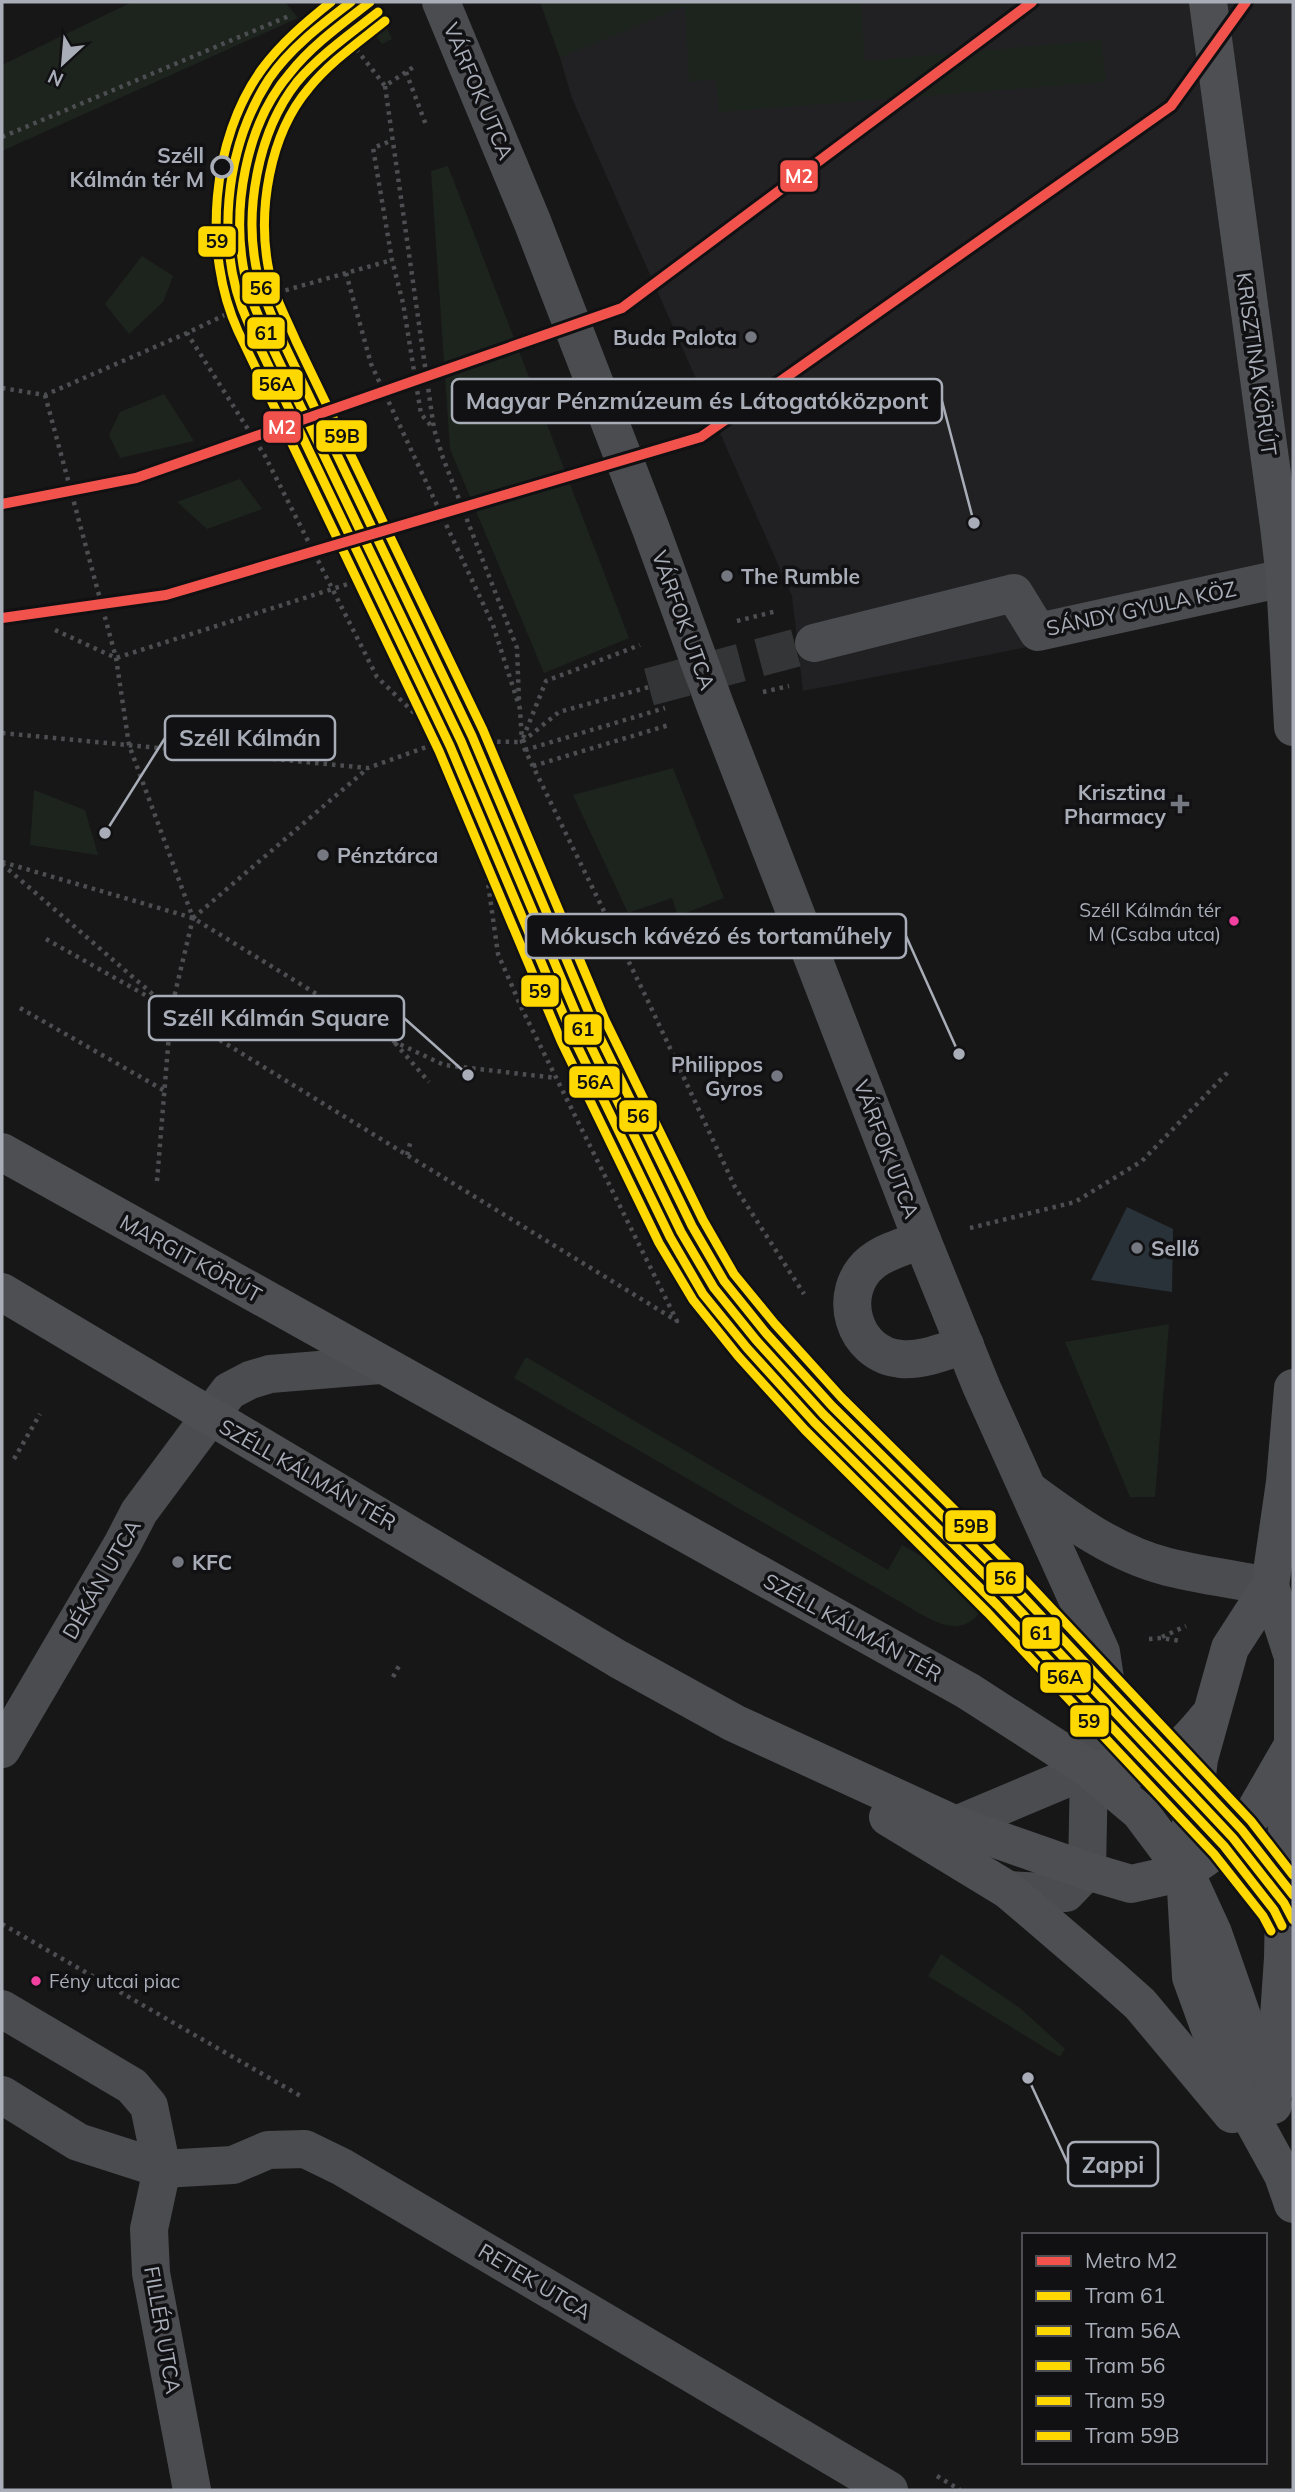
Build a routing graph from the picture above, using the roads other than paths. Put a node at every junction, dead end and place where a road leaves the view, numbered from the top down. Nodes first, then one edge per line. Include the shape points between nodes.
1 (441, 2) edge
2 (1208, 2) edge
3 (1289, 577) edge
4 (814, 643) tunnel mouth
5 (1293, 727) edge
6 (2, 1152) edge
7 (922, 1240) junction
8 (2, 1292) edge
9 (965, 1345) junction
10 (380, 1365) junction
11 (1293, 1388) edge
12 (211, 1417) junction
13 (1028, 1490) junction
14 (1270, 1586) junction
15 (1210, 1714) junction
16 (734, 1723) junction
17 (1293, 1745) edge
18 (2, 1749) edge
19 (1089, 1769) junction
20 (956, 1825) junction
21 (1087, 1871) junction
22 (1185, 1872) junction
23 (1008, 1890) junction
24 (2, 2009) edge
25 (2, 2095) edge
26 (1273, 2105) junction
27 (162, 2169) junction
28 (1288, 2189) edge
29 (192, 2490) edge
30 (889, 2490) edge

1 - 7 street, VÁRFOK UTCA via 533,221
2 - 3 main road, KRISZTINA KÖRÚT
3 - 4 street, SÁNDY GYULA KÖZ via 1038,632 1014,593
3 - 5 main road, KRISZTINA KÖRÚT
6 - 10 main road, MARGIT KÖRÚT
7 - 9 street, VÁRFOK UTCA
7 - 9 street, VÁRFOK UTCA via 887,1253 857,1280 851,1301 854,1323 864,1341 901,1359 927,1357
8 - 12 main road
9 - 13 street, VÁRFOK UTCA
10 - 12 street, SZÉLL KÁLMÁN TÉR via 270,1374 250,1380 229,1391
10 - 19 main road, SZÉLL KÁLMÁN TÉR via 968,1691
11 - 14 main road
12 - 16 main road, SZÉLL KÁLMÁN TÉR
12 - 18 street, DÉKÁN UTCA via 139,1513
13 - 14 street via 1125,1552 1166,1567
13 - 19 street, VÁRFOK UTCA via 1101,1652 1109,1704
14 - 15 main road via 1230,1648
14 - 17 main road via 1293,1657
15 - 19 main road via 1161,1761 1145,1767
15 - 22 main road via 1199,1759
16 - 20 main road, SZÉLL KÁLMÁN TÉR
16 - 23 main road
17 - 22 main road, SZÉLL KÁLMÁN TÉR via 1252,1816 1233,1839
17 - 26 main road, SZÉLL KÁLMÁN TÉR
19 - 20 street
19 - 21 street
19 - 22 main road, SZÉLL KÁLMÁN TÉR via 1140,1812
20 - 21 main road, SZÉLL KÁLMÁN TÉR
21 - 22 main road, SZÉLL KÁLMÁN TÉR via 1131,1884
21 - 23 street via 1066,1893
22 - 26 main road, SZÉLL KÁLMÁN TÉR via 1213,1933
22 - 28 main road via 1191,1977 1224,2068
23 - 28 main road via 1140,2004
24 - 27 street via 132,2086 149,2106
25 - 27 street, RETEK UTCA via 78,2142
26 - 28 main road, SZÉLL KÁLMÁN TÉR
27 - 29 street, FILLÉR UTCA via 149,2229 151,2273
27 - 30 street, RETEK UTCA via 233,2165 268,2150 305,2149

